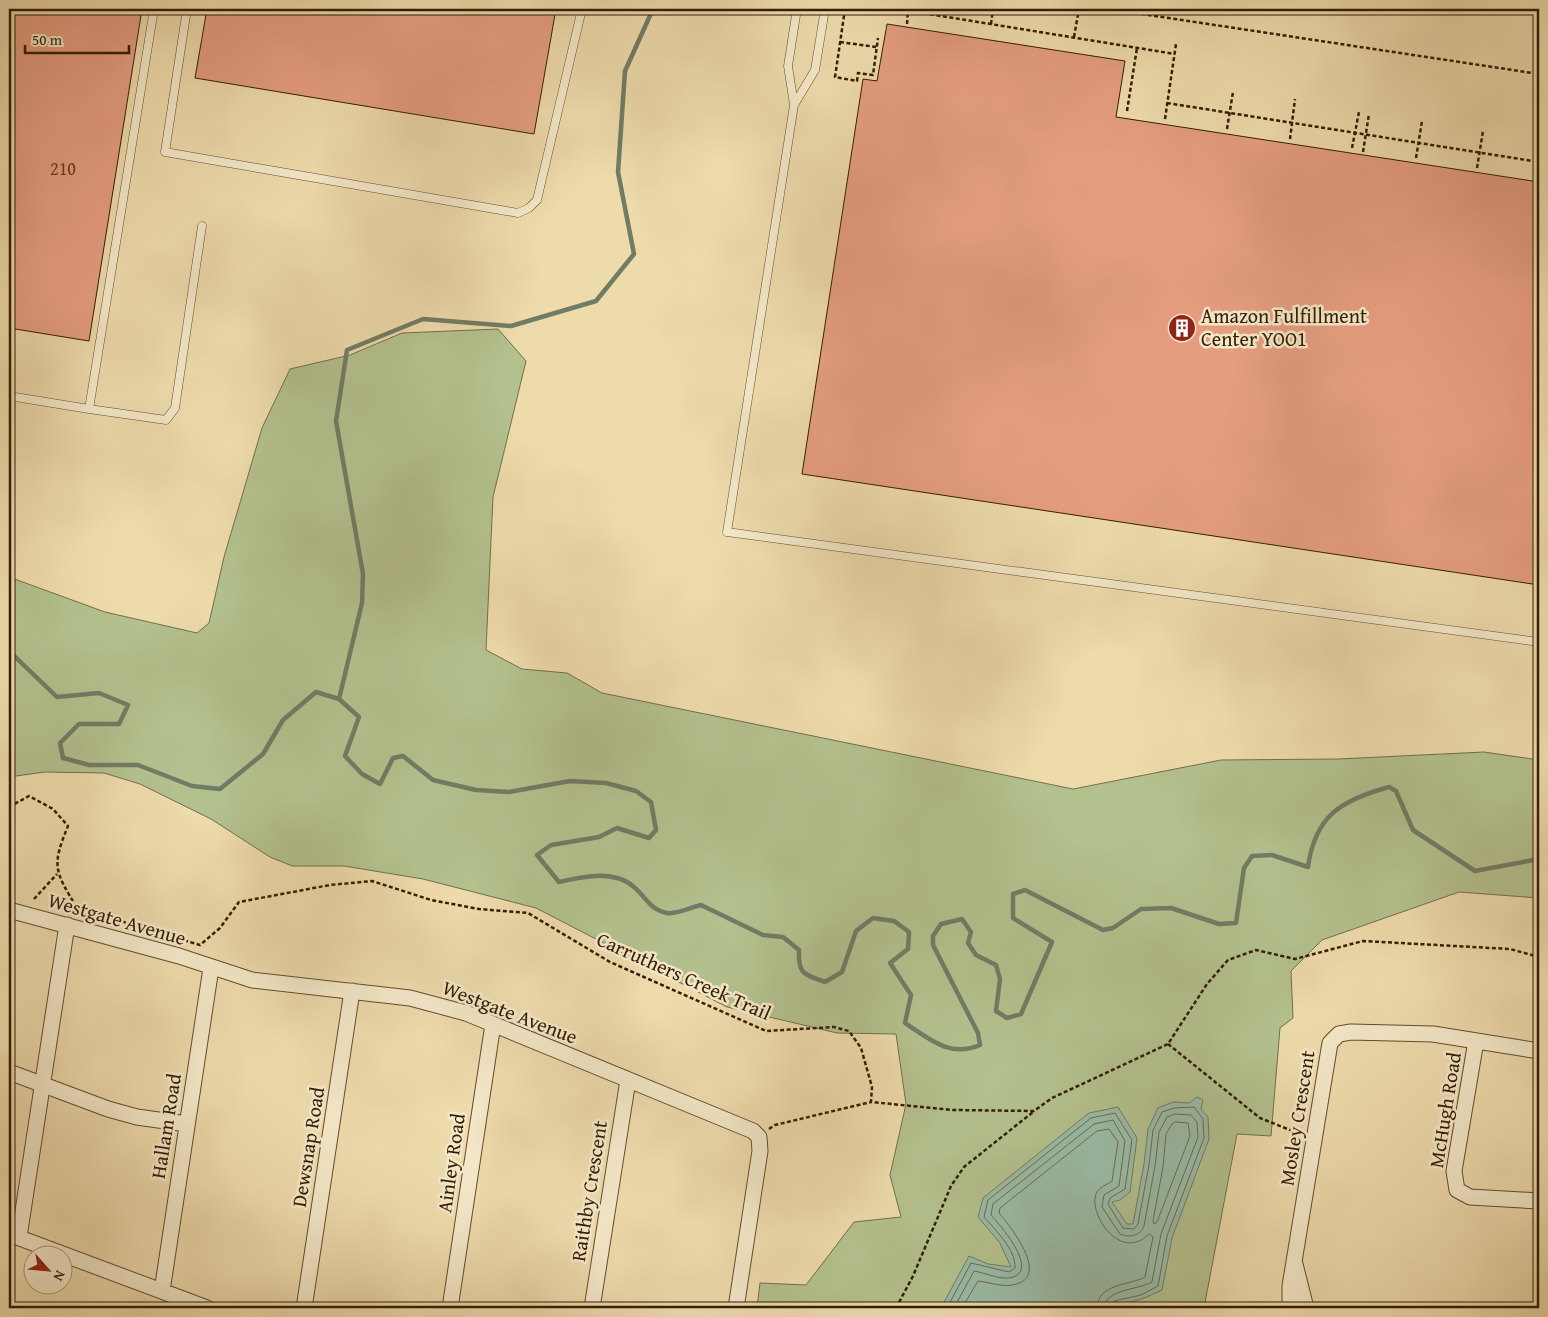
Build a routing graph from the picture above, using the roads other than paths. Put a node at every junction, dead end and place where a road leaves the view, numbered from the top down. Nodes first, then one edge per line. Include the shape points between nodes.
1 (154, 9) edge
2 (187, 9) edge
3 (582, 9) edge
4 (797, 9) edge
5 (825, 9) edge
6 (794, 105) junction
7 (202, 226) dead end
8 (9, 396) edge
9 (89, 409) junction
10 (1539, 642) edge
11 (9, 910) edge
12 (67, 925) junction
13 (211, 968) junction
14 (352, 991) junction
15 (493, 1024) junction
16 (1476, 1041) junction
17 (1539, 1051) edge
18 (9, 1072) edge
19 (628, 1080) junction
20 (43, 1085) junction
21 (187, 1124) junction
22 (1539, 1201) edge
23 (14, 1235) edge
24 (1294, 1263) junction
25 (162, 1292) junction
26 (207, 1308) edge
27 (304, 1308) edge
28 (450, 1308) edge
29 (592, 1308) edge
30 (736, 1308) edge
31 (1290, 1308) edge
32 (1306, 1308) edge

1 - 9 lane
2 - 3 lane via 164,152 518,213 537,200
4 - 6 lane via 788,66
5 - 6 lane via 815,70
6 - 10 lane via 727,532
7 - 9 lane via 176,408 166,420
8 - 9 lane
11 - 12 street, Westgate Avenue
12 - 13 street, Westgate Avenue
12 - 20 street
13 - 14 street, Westgate Avenue via 270,983
13 - 21 street, Hallam Road
14 - 15 street, Westgate Avenue via 438,1004
14 - 27 street, Dewsnap Road
15 - 19 street, Westgate Avenue
15 - 28 street, Ainley Road
16 - 17 street, Mosley Crescent
16 - 22 street, McHugh Road via 1454,1171 1457,1190 1470,1197
16 - 24 street, Mosley Crescent via 1432,1034 1351,1032 1339,1034 1330,1043
18 - 20 street
19 - 29 street, Raithby Crescent
19 - 30 street, Westgate Avenue via 753,1131 759,1137 760,1150
20 - 21 street via 127,1115
20 - 23 street
21 - 25 street, Hallam Road
23 - 25 street
24 - 31 street, Mosley Crescent
24 - 32 street, Mosley Crescent
25 - 26 street

